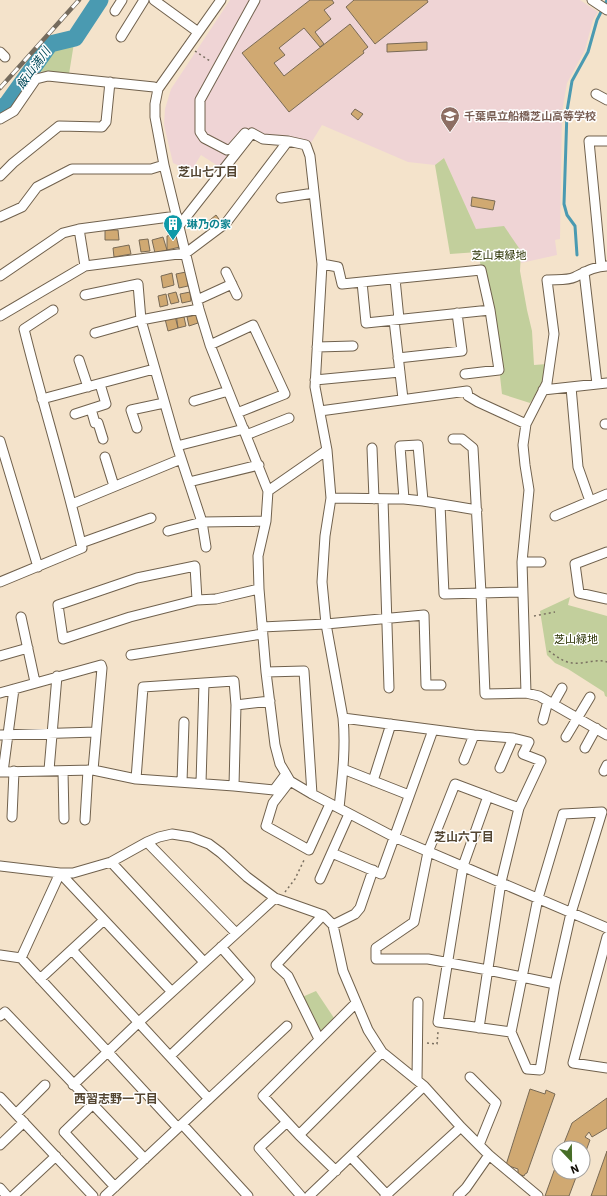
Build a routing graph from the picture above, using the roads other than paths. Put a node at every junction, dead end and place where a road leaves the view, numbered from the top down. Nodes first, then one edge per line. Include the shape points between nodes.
1 (122, 0) edge
2 (144, 0) edge
3 (154, 0) edge
4 (221, 0) edge
5 (255, 0) edge
6 (592, 0) edge
7 (607, 10) edge
8 (115, 11) dead end
9 (198, 32) junction
10 (120, 37) dead end
11 (110, 82) junction
12 (158, 89) junction
13 (596, 94) dead end
14 (607, 100) edge
15 (0, 119) edge
16 (252, 133) junction
17 (288, 141) junction
18 (607, 141) edge
19 (164, 165) junction
20 (0, 176) edge
21 (314, 193) junction
22 (281, 198) dead end
23 (176, 216) junction
24 (0, 217) edge
25 (179, 226) junction
26 (79, 229) junction
27 (186, 253) junction
28 (322, 264) junction
29 (85, 266) junction
30 (604, 266) edge
31 (226, 272) dead end
32 (584, 272) junction
33 (0, 276) edge
34 (395, 279) junction
35 (362, 282) junction
36 (232, 284) junction
37 (237, 294) dead end
38 (85, 295) dead end
39 (198, 305) junction
40 (53, 310) dead end
41 (490, 310) junction
42 (2, 311) edge
43 (457, 313) junction
44 (141, 320) junction
45 (396, 320) junction
46 (95, 334) dead end
47 (210, 345) junction
48 (317, 346) junction
49 (354, 346) dead end
50 (398, 358) junction
51 (79, 360) dead end
52 (154, 369) junction
53 (400, 372) junction
54 (465, 374) dead end
55 (315, 380) junction
56 (607, 383) edge
57 (100, 384) junction
58 (597, 384) junction
59 (88, 387) junction
60 (571, 387) junction
61 (543, 390) junction
62 (228, 391) junction
63 (42, 399) junction
64 (404, 399) junction
65 (194, 401) dead end
66 (164, 403) junction
67 (91, 409) junction
68 (320, 411) junction
69 (237, 413) junction
70 (75, 414) dead end
71 (289, 418) dead end
72 (526, 424) junction
73 (137, 428) dead end
74 (245, 432) junction
75 (103, 439) dead end
76 (453, 440) dead end
77 (0, 441) edge
78 (177, 446) junction
79 (372, 448) dead end
80 (328, 450) junction
81 (105, 457) dead end
82 (181, 459) junction
83 (259, 465) junction
84 (189, 482) junction
85 (114, 486) junction
86 (268, 491) junction
87 (607, 494) edge
88 (331, 498) junction
89 (379, 499) junction
90 (404, 499) junction
91 (423, 501) junction
92 (590, 501) junction
93 (72, 504) junction
94 (440, 504) junction
95 (477, 510) junction
96 (555, 516) dead end
97 (151, 518) dead end
98 (266, 521) junction
99 (202, 522) junction
100 (168, 531) dead end
101 (81, 543) junction
102 (206, 547) dead end
103 (607, 552) edge
104 (522, 562) junction
105 (540, 562) dead end
106 (38, 567) junction
107 (0, 582) edge
108 (259, 589) junction
109 (522, 592) junction
110 (481, 593) junction
111 (607, 599) edge
112 (197, 600) junction
113 (21, 617) dead end
114 (387, 618) junction
115 (326, 624) junction
116 (262, 631) junction
117 (28, 648) junction
118 (131, 655) dead end
119 (0, 656) edge
120 (266, 672) junction
121 (57, 676) junction
122 (35, 682) junction
123 (204, 683) junction
124 (441, 684) dead end
125 (389, 688) dead end
126 (562, 688) dead end
127 (14, 689) junction
128 (0, 693) edge
129 (526, 693) junction
130 (590, 697) dead end
131 (270, 701) junction
132 (550, 702) junction
133 (236, 704) junction
134 (343, 718) junction
135 (578, 718) junction
136 (543, 720) dead end
137 (184, 722) dead end
138 (391, 724) junction
139 (596, 728) junction
140 (433, 730) junction
141 (96, 732) junction
142 (52, 733) junction
143 (4, 734) edge
144 (474, 735) junction
145 (607, 735) edge
146 (566, 737) dead end
147 (513, 738) junction
148 (585, 748) dead end
149 (464, 760) dead end
150 (500, 768) dead end
151 (343, 769) junction
152 (49, 770) junction
153 (63, 770) junction
154 (91, 770) junction
155 (14, 771) junction
156 (2, 772) edge
157 (288, 778) junction
158 (136, 779) junction
159 (373, 780) junction
160 (182, 782) junction
161 (201, 783) junction
162 (234, 786) junction
163 (312, 794) junction
164 (409, 795) junction
165 (488, 796) junction
166 (330, 804) junction
167 (339, 808) junction
168 (519, 808) junction
169 (349, 814) junction
170 (12, 817) dead end
171 (64, 819) dead end
172 (85, 820) dead end
173 (394, 837) junction
174 (147, 842) junction
175 (428, 852) junction
176 (332, 853) junction
177 (111, 862) junction
178 (0, 866) edge
179 (463, 866) junction
180 (373, 870) junction
181 (60, 873) junction
182 (320, 879) dead end
183 (501, 882) junction
184 (538, 898) junction
185 (277, 899) junction
186 (571, 913) junction
187 (324, 915) junction
188 (104, 920) junction
189 (333, 925) junction
190 (606, 925) edge
191 (236, 933) junction
192 (607, 937) edge
193 (221, 947) junction
194 (72, 950) junction
195 (0, 955) edge
196 (20, 958) junction
197 (204, 962) junction
198 (449, 962) junction
199 (488, 970) junction
200 (523, 977) junction
201 (40, 978) junction
202 (555, 984) junction
203 (172, 992) junction
204 (418, 1002) dead end
205 (356, 1003) junction
206 (0, 1016) edge
207 (139, 1022) junction
208 (288, 1026) dead end
209 (479, 1028) junction
210 (511, 1032) junction
211 (319, 1039) junction
212 (107, 1052) junction
213 (382, 1052) junction
214 (170, 1056) junction
215 (607, 1068) edge
216 (470, 1077) dead end
217 (420, 1083) junction
218 (45, 1085) dead end
219 (73, 1085) junction
220 (0, 1097) edge
221 (210, 1098) junction
222 (93, 1104) junction
223 (16, 1114) junction
224 (24, 1122) junction
225 (287, 1122) junction
226 (180, 1126) junction
227 (461, 1127) junction
228 (299, 1135) junction
229 (479, 1144) junction
230 (0, 1145) edge
231 (56, 1156) junction
232 (489, 1156) junction
233 (351, 1157) junction
234 (145, 1159) junction
235 (336, 1171) junction
236 (115, 1187) junction
237 (0, 1188) edge
238 (7, 1196) edge
239 (13, 1196) edge
240 (93, 1196) edge
241 (105, 1196) edge
242 (248, 1196) edge
243 (301, 1196) edge
244 (309, 1196) edge
245 (386, 1196) edge
246 (458, 1196) edge
247 (538, 1196) edge

1 - 8 street
2 - 10 street
3 - 9 street
4 - 9 street
5 - 16 street via 200,100 200,132 204,138 227,150 231,149 246,132
6 - 7 street
9 - 12 street
11 - 12 street
11 - 15 street via 48,76 36,79 14,111
11 - 20 street via 106,122 102,127 60,126
12 - 19 street via 155,118
13 - 14 street
16 - 17 street via 263,139
16 - 25 street
17 - 21 street via 306,145 310,156
17 - 27 street via 226,223
18 - 30 street via 589,141
19 - 23 street
19 - 24 street via 150,169 72,169 37,187 22,207
21 - 22 street
21 - 28 street
23 - 25 street
23 - 26 street
25 - 27 street
26 - 29 street
26 - 33 street via 63,233
27 - 29 street
27 - 39 street
28 - 35 street via 338,267 342,284
28 - 48 street
29 - 42 street
30 - 32 street
31 - 36 street
32 - 58 street
32 - 61 street via 574,278 546,280 554,334 547,383
34 - 35 street
34 - 41 street via 482,270
34 - 45 street
35 - 45 street via 366,323
36 - 37 street
36 - 39 street
38 - 44 street via 138,284
39 - 44 street
39 - 47 street
40 - 63 street via 24,329
41 - 43 street
41 - 54 street via 499,370
43 - 45 street
43 - 50 street via 462,351
44 - 46 street
44 - 52 street
45 - 50 street
47 - 62 street
47 - 69 street via 253,326 285,394
48 - 49 street
48 - 55 street
50 - 53 street
51 - 59 street
52 - 57 street
52 - 66 street
53 - 55 street
53 - 64 street
55 - 68 street
56 - 58 street
57 - 59 street
57 - 67 street via 106,404
58 - 60 street
59 - 63 street
60 - 61 street
60 - 92 street via 578,467
61 - 72 street
62 - 65 street
62 - 69 street
63 - 93 street
64 - 68 street
64 - 72 street via 467,391 468,396 478,402
66 - 73 street via 131,410
66 - 78 street
67 - 70 street
67 - 75 street
68 - 80 street
69 - 74 street
71 - 74 street
72 - 104 street via 523,445 529,490
74 - 78 street
74 - 83 street
76 - 95 street via 462,439 473,448
77 - 106 street
78 - 82 street
79 - 89 street
80 - 86 street
80 - 88 street
81 - 85 street
82 - 84 street
82 - 85 street
83 - 84 street
83 - 86 street
84 - 99 street
85 - 93 street
86 - 98 street
87 - 92 street
88 - 89 street
88 - 115 street via 322,582
89 - 90 street
89 - 114 street
90 - 91 street
90 - 91 street via 400,446 418,445
91 - 94 street
92 - 96 street
93 - 101 street
94 - 95 street
94 - 110 street via 444,594
95 - 110 street
97 - 101 street
98 - 99 street
98 - 108 street via 258,556
99 - 100 street
99 - 102 street
101 - 106 street via 82,548
103 - 111 street via 575,564 579,593
104 - 105 street
104 - 109 street
106 - 107 street
108 - 112 street via 216,599
108 - 116 street
109 - 110 street
109 - 129 street
110 - 129 street via 485,694
112 - 112 street via 130,617 63,639 58,605 137,578 195,566
113 - 117 street
114 - 115 street
114 - 124 street via 424,615 426,685
114 - 125 street
115 - 116 street
115 - 134 street
116 - 118 street
116 - 120 street
117 - 119 street
117 - 122 street
120 - 131 street
120 - 163 street via 304,671
121 - 122 street
121 - 141 street via 101,665
121 - 142 street
122 - 127 street
123 - 133 street via 234,681
123 - 158 street via 143,687
123 - 161 street
126 - 132 street
127 - 128 street
127 - 143 street
129 - 132 street
130 - 135 street
131 - 133 street
131 - 157 street via 275,745 280,764
132 - 135 street
132 - 136 street
133 - 162 street
134 - 138 street
134 - 151 street
135 - 139 street
135 - 146 street
137 - 160 street
138 - 140 street
138 - 159 street
139 - 145 street
139 - 148 street
140 - 144 street
140 - 164 street
141 - 142 street
141 - 154 street
142 - 143 street
142 - 152 street
143 - 156 street
144 - 147 street
144 - 149 street
147 - 150 street
147 - 168 street via 529,742 523,754 540,761
151 - 159 street
151 - 167 street
152 - 153 street
152 - 155 street
153 - 154 street
153 - 171 street
154 - 158 street
154 - 172 street
155 - 156 street
155 - 170 street
157 - 162 street via 274,790
157 - 163 street
157 - 166 street via 273,802 266,826 309,850
158 - 160 street
159 - 164 street
160 - 161 street
161 - 162 street
163 - 166 street
164 - 173 street
165 - 168 street
165 - 175 street via 455,784
165 - 179 street
166 - 167 street
167 - 169 street
168 - 183 street
169 - 173 street
169 - 176 street
173 - 175 street
173 - 180 street via 381,874
174 - 177 street
174 - 185 street via 172,834 191,837 209,844
174 - 191 street
175 - 179 street
175 - 198 street via 414,922 376,948 376,959 428,959
176 - 180 street
176 - 182 street
177 - 181 street via 73,873
177 - 197 street
178 - 181 street
179 - 183 street
179 - 198 street
180 - 189 street via 360,908 355,914
181 - 188 street
181 - 196 street
183 - 184 street
183 - 199 street
184 - 186 street
184 - 186 street via 563,814 602,812
184 - 200 street
185 - 187 street
185 - 191 street
186 - 190 street
186 - 202 street
187 - 189 street
187 - 211 street via 276,965 288,976
188 - 194 street
188 - 203 street
189 - 205 street via 343,971
191 - 193 street
192 - 215 street via 573,1063
193 - 197 street
193 - 214 street via 250,980
194 - 201 street
194 - 207 street
195 - 196 street
196 - 201 street
197 - 203 street
198 - 199 street
198 - 209 street via 438,1022
199 - 200 street
199 - 209 street
200 - 202 street
200 - 210 street
201 - 212 street
202 - 210 street via 540,1070 527,1069
203 - 207 street
204 - 217 street
205 - 211 street
205 - 213 street via 368,1030
206 - 219 street via 5,1012
207 - 212 street
207 - 214 street
208 - 221 street
209 - 210 street
211 - 225 street via 263,1096
212 - 219 street
212 - 226 street
213 - 217 street
213 - 228 street
214 - 221 street
216 - 229 street via 496,1103
217 - 227 street
217 - 233 street
218 - 223 street
219 - 222 street
220 - 223 street
221 - 226 street
222 - 234 street
222 - 236 street via 64,1132
223 - 224 street
224 - 230 street
224 - 231 street
225 - 228 street
225 - 243 street via 259,1148
226 - 234 street
226 - 242 street
227 - 229 street
227 - 245 street
228 - 235 street
229 - 232 street
231 - 239 street
231 - 240 street
232 - 246 street
232 - 247 street
233 - 235 street
233 - 245 street
234 - 236 street
235 - 244 street
236 - 241 street
237 - 238 street

